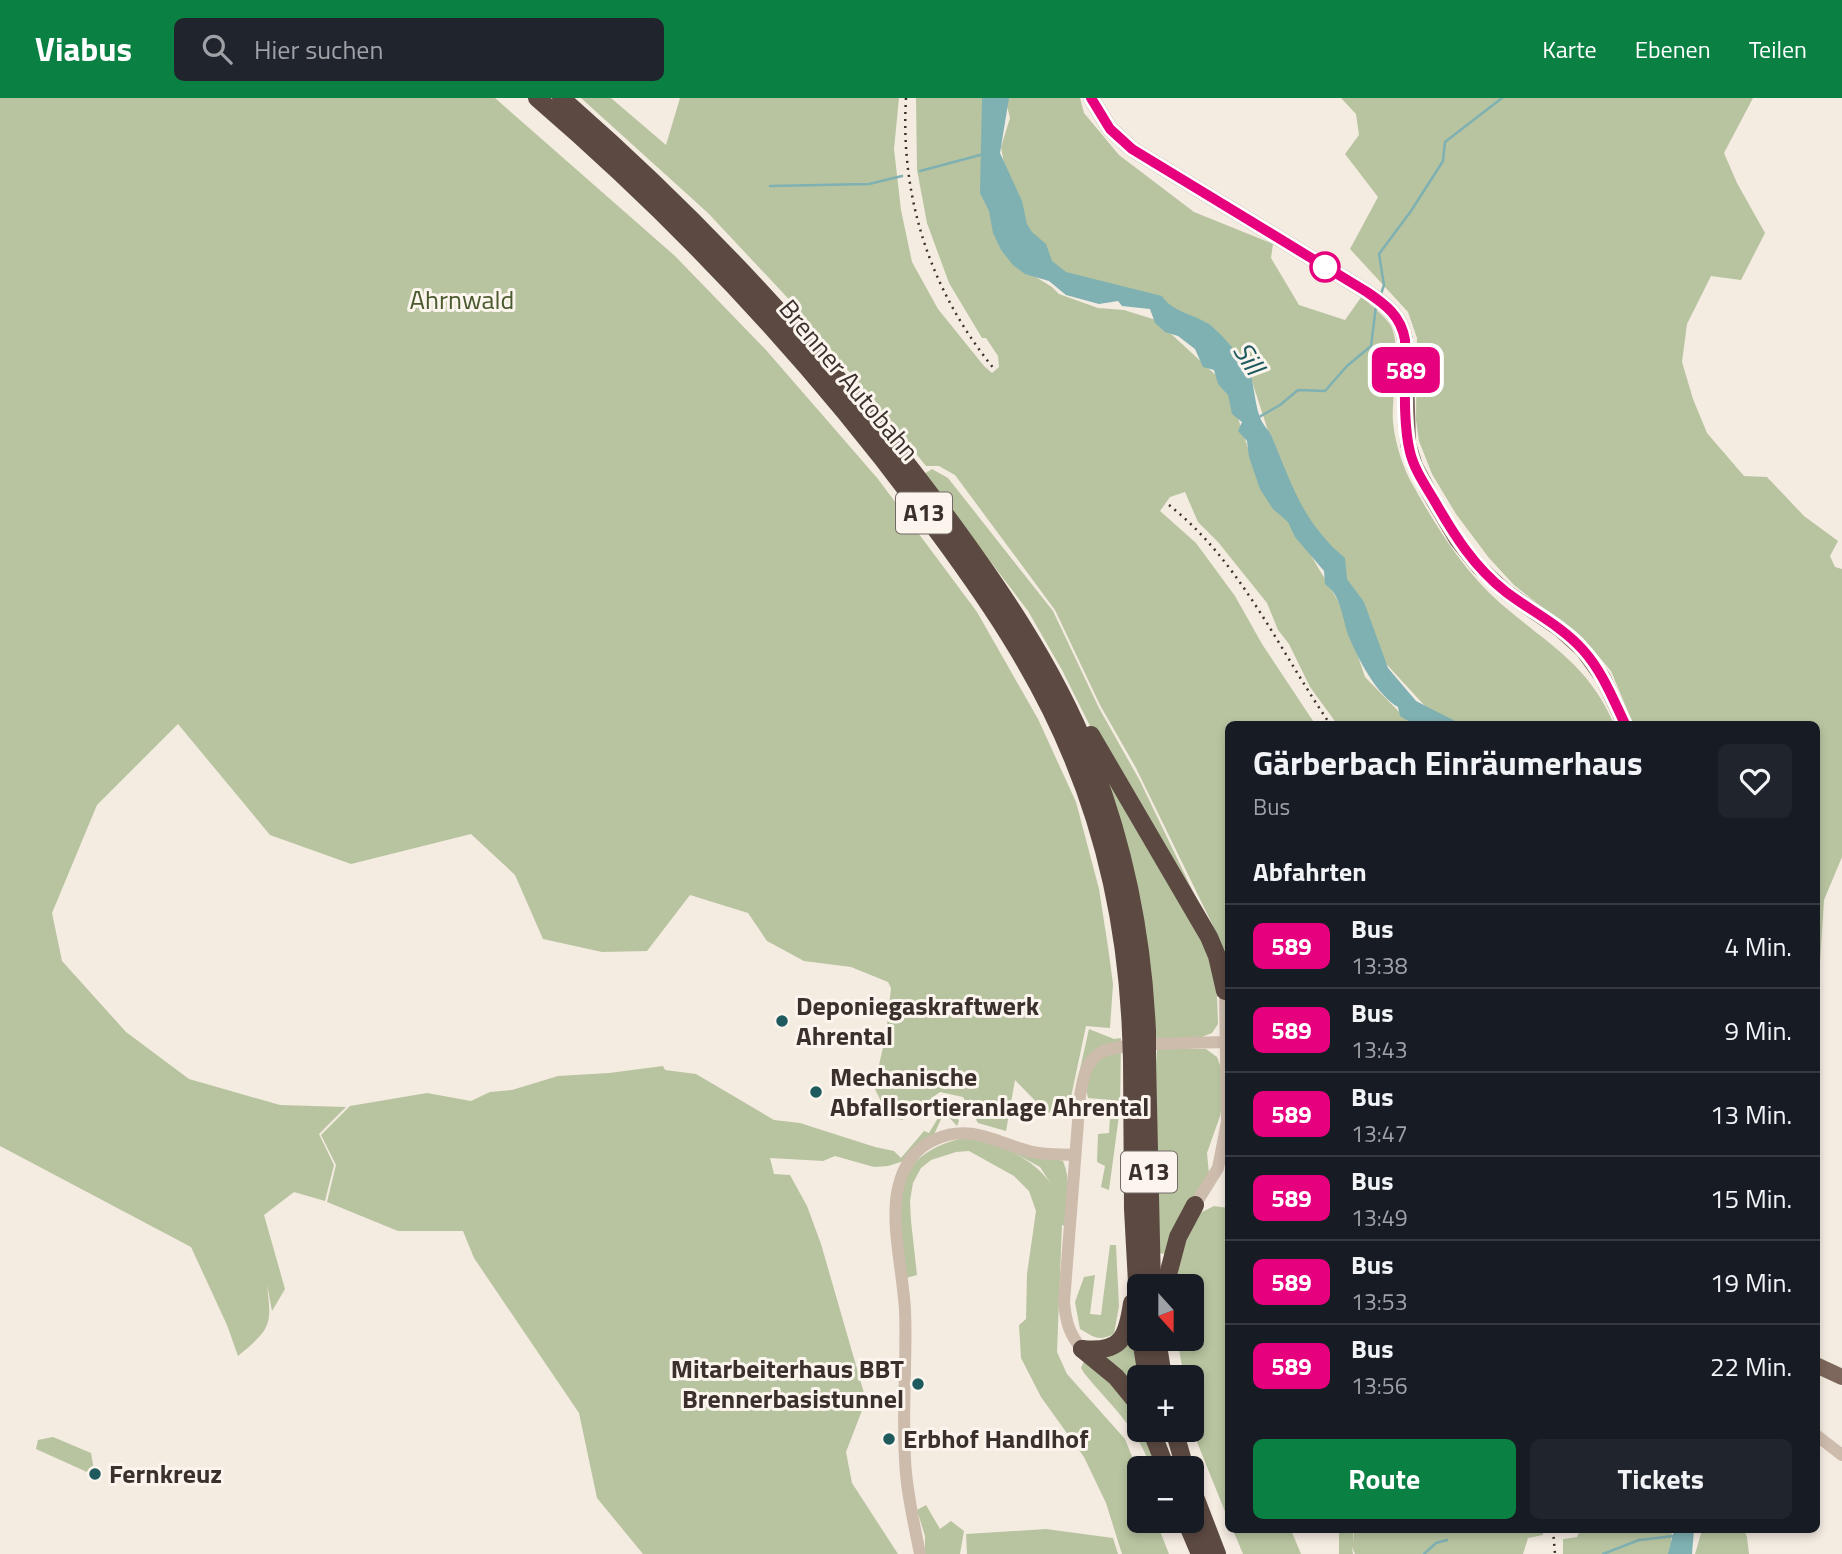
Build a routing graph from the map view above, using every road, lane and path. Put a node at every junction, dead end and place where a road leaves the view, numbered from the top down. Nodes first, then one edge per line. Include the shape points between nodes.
1 (537, 98) edge
2 (561, 98) edge
3 (1091, 98) edge
4 (1050, 674) junction
5 (1624, 721) edge
6 (1225, 991) joint
7 (1139, 1032) junction
8 (1225, 1042) joint
9 (1225, 1129) edge
10 (1075, 1155) junction
11 (1195, 1205) joint
12 (1144, 1274) edge
13 (1168, 1274) edge
14 (1127, 1325) edge
15 (1082, 1349) junction
16 (1820, 1367) edge
17 (1842, 1377) edge
18 (1127, 1390) edge
19 (1820, 1438) edge
20 (1842, 1455) edge
21 (1204, 1520) edge
22 (1191, 1533) edge
23 (920, 1554) edge
24 (1200, 1554) edge
25 (1217, 1554) edge

1 - 7 highway, Brenner Autobahn / A13 via 686,236 796,354 908,491 1012,639 1063,734 1100,834
2 - 4 highway, Brenner Autobahn / A13 via 678,206 821,359 957,530
3 - 5 main road via 1110,129 1132,149 1388,307 1404,333 1408,444 1426,487 1479,567 1583,650
4 - 6 highway via 1078,712 1209,937
4 - 7 highway, Brenner Autobahn / A13 via 1088,752 1122,854 1137,927
6 - 8 street
7 - 12 highway, Brenner Autobahn / A13, bridge
8 - 10 street via 1119,1047 1100,1053 1083,1078
9 - 11 street via 1218,1168
10 - 15 street via 1064,1302 1066,1322
10 - 23 street via 1033,1152 982,1134 958,1132 925,1145 902,1173 896,1203 905,1318 905,1462
11 - 13 highway via 1178,1237
14 - 15 highway via 1121,1340 1105,1349
15 - 18 highway
16 - 17 main road
19 - 20 street
21 - 25 highway
22 - 24 highway

